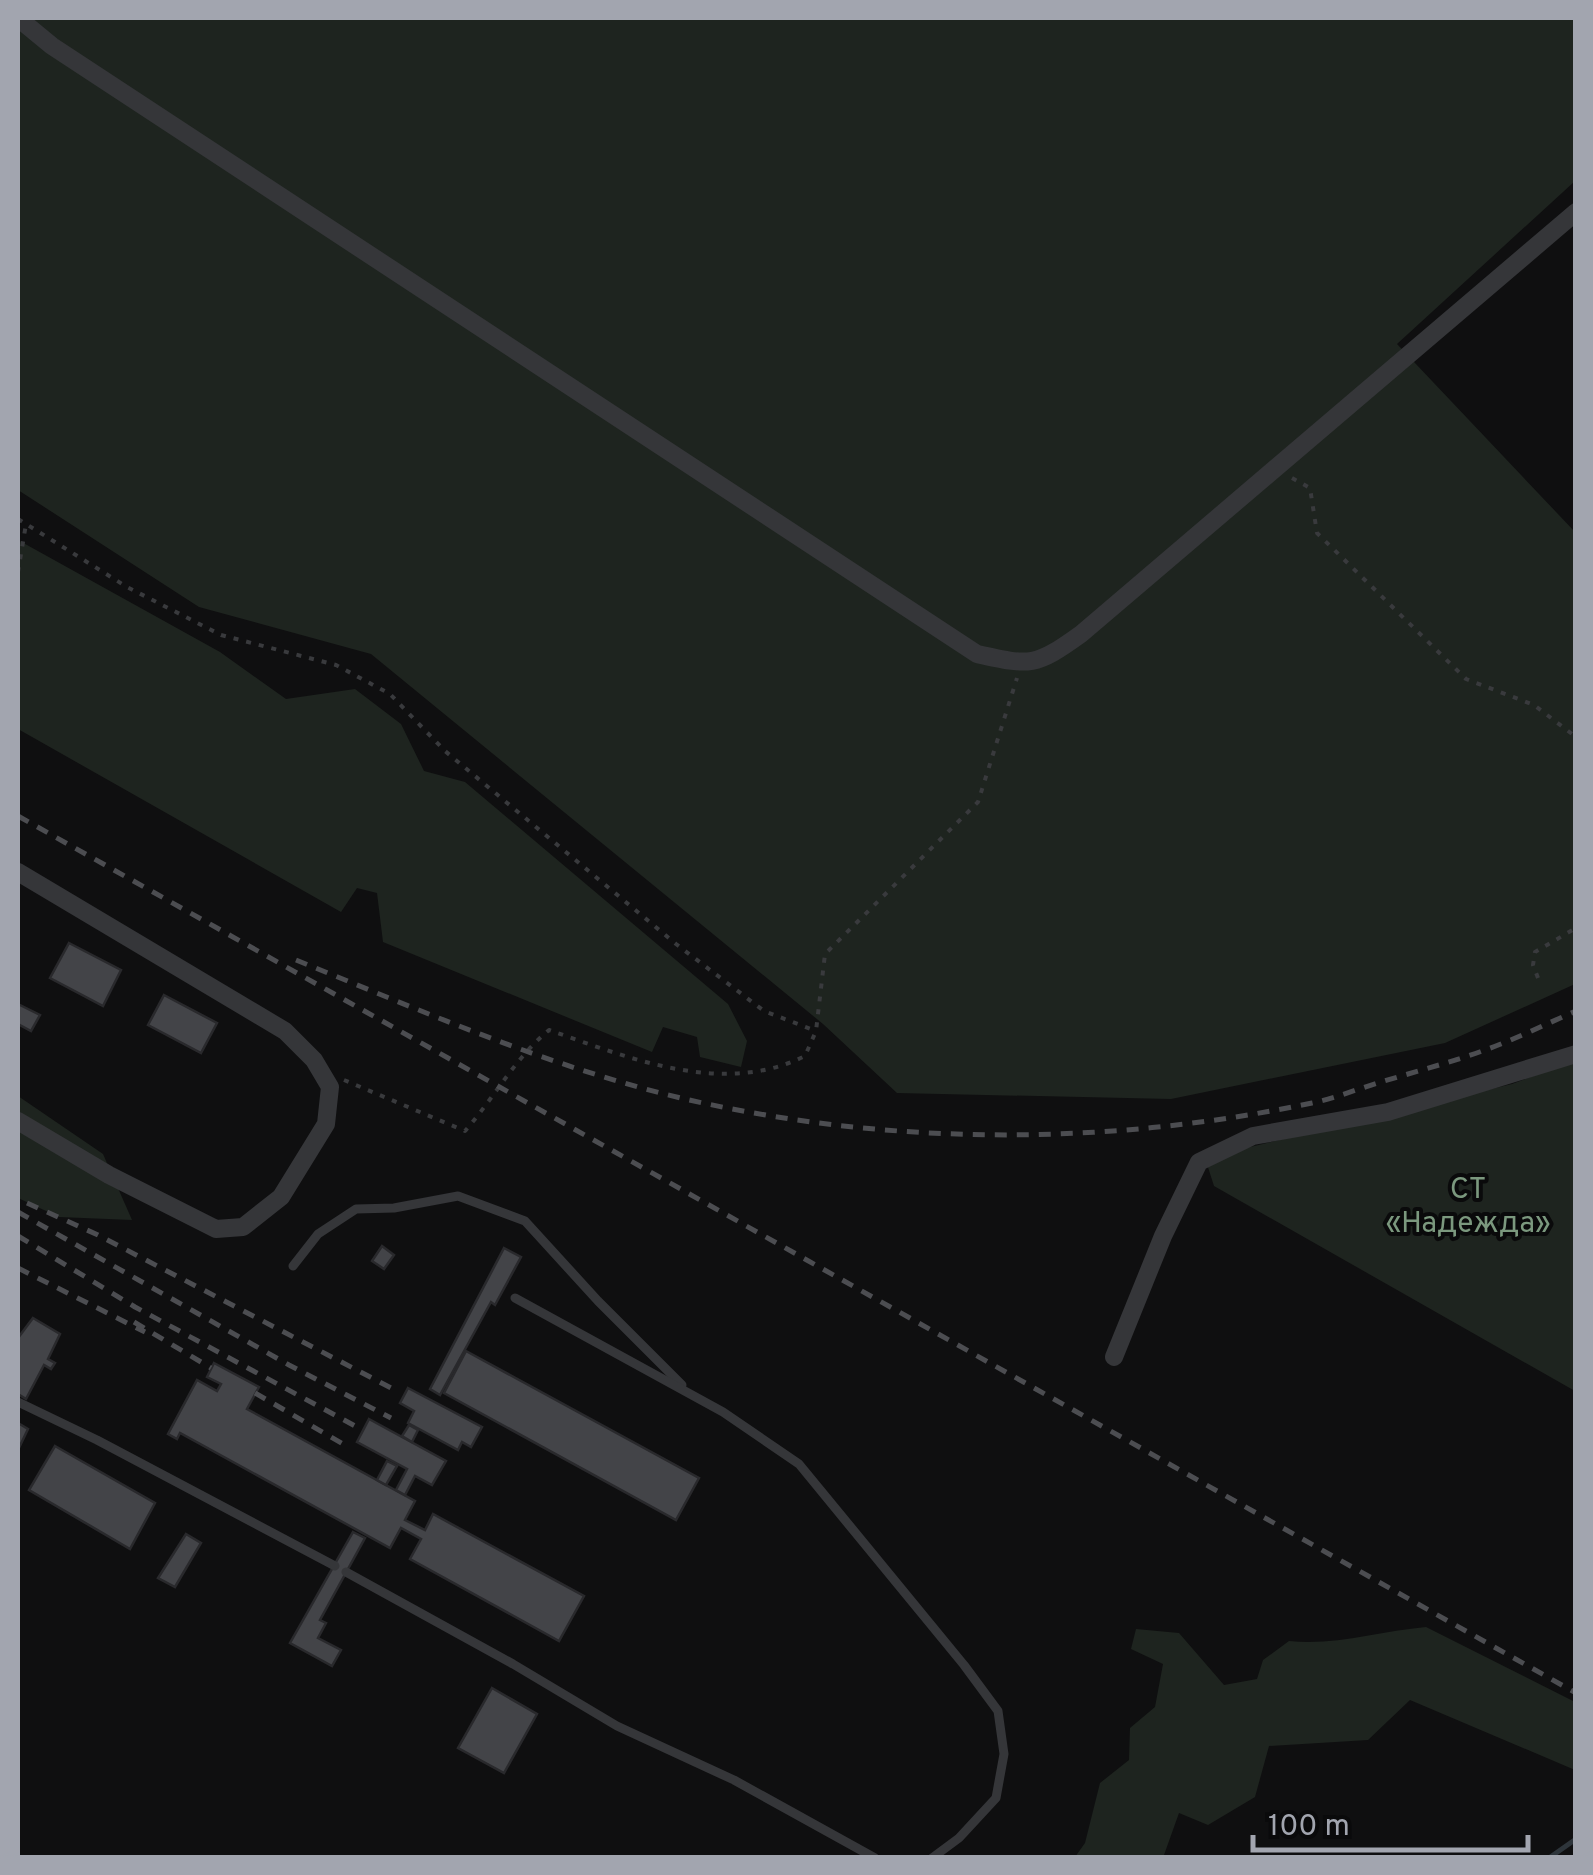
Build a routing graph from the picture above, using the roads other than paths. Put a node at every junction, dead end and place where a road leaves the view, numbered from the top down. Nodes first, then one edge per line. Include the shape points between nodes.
1 (18, 18) edge
2 (1576, 212) edge
3 (18, 872) edge
4 (1576, 1054) edge
5 (18, 1121) edge
6 (293, 1266) dead end
7 (515, 1298) dead end
8 (1114, 1356) dead end
9 (691, 1394) junction
10 (18, 1402) edge
11 (334, 1566) dead end
12 (346, 1572) dead end
13 (876, 1858) edge
14 (932, 1858) edge

1 - 2 street via 977,654 1021,664 1047,658 1080,634
3 - 5 street via 285,1031 330,1087 326,1124 281,1197 243,1227 216,1229
4 - 8 street via 1388,1112 1252,1136 1198,1162
6 - 9 lane via 318,1234 356,1209 458,1196 525,1221
7 - 9 lane
9 - 14 lane via 799,1464 998,1712 1004,1754 996,1798
10 - 11 lane
12 - 13 lane via 616,1726 734,1780

